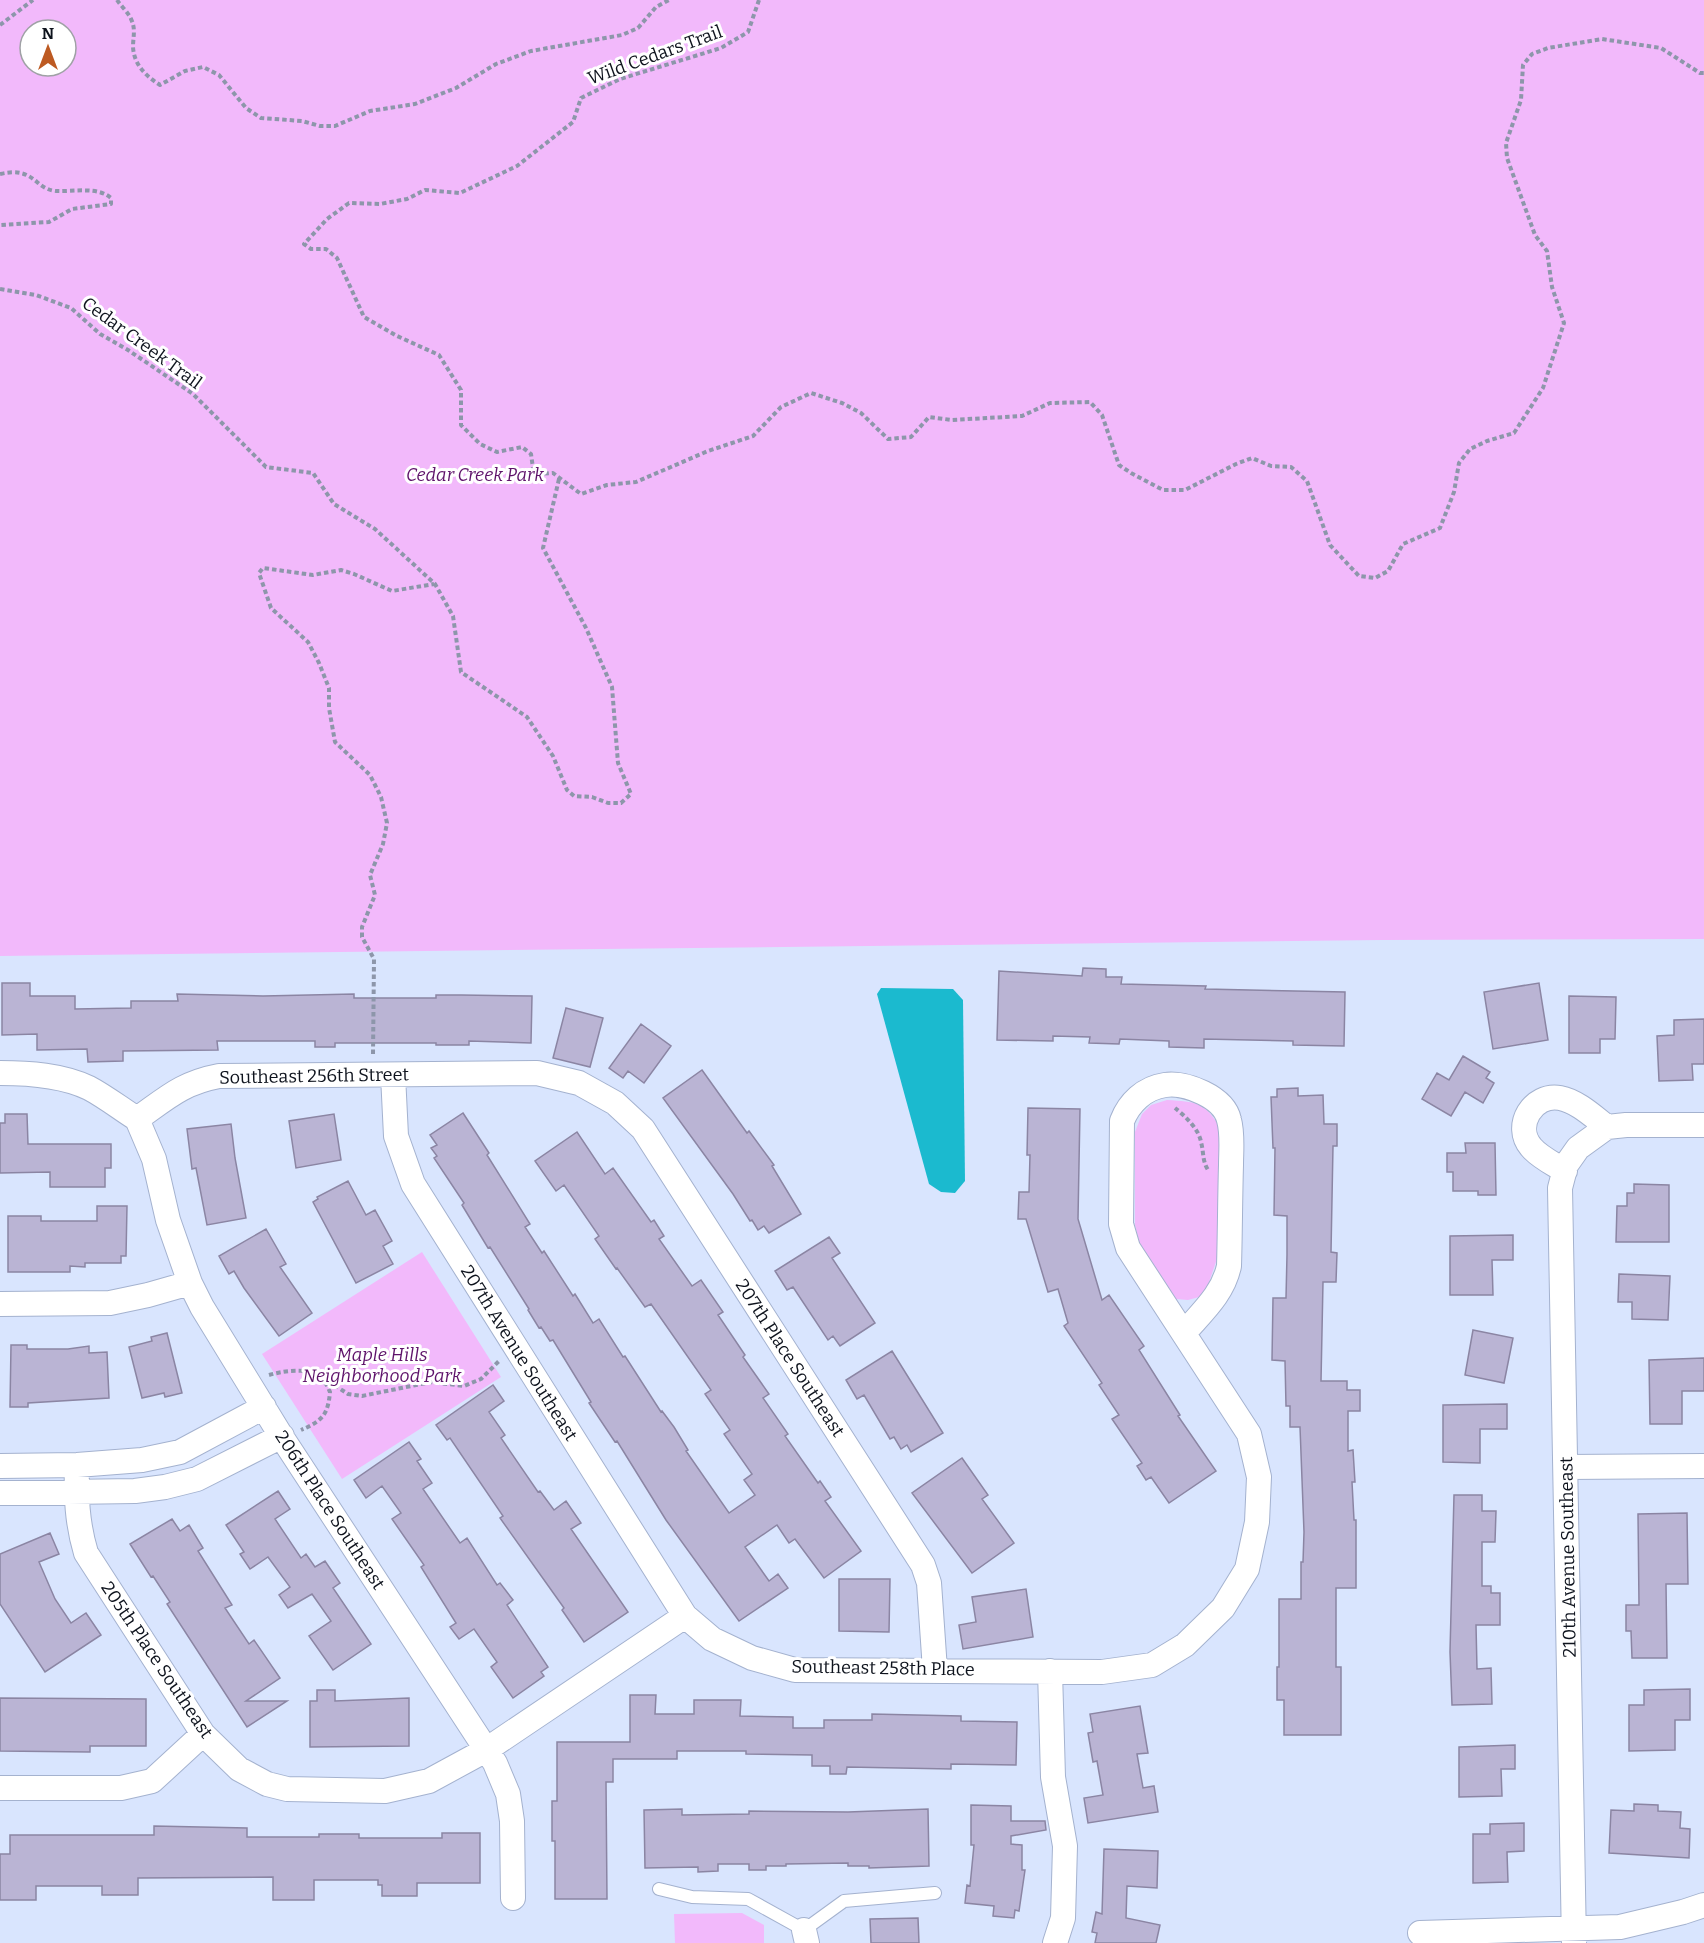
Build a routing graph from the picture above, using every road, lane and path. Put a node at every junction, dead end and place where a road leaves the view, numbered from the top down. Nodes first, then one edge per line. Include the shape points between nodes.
1 (33, 0) edge
2 (117, 0) edge
3 (669, 0) edge
4 (759, 0) edge
5 (0, 25) edge
6 (1704, 73) edge
7 (0, 174) edge
8 (0, 225) edge
9 (0, 289) edge
10 (559, 479) junction
11 (435, 584) junction
12 (0, 1072) edge
13 (383, 1075) junction
14 (579, 1083) joint
15 (1167, 1084) junction
16 (137, 1119) junction
17 (1704, 1125) edge
18 (1607, 1127) junction
19 (1565, 1171) junction
20 (1230, 1186) junction
21 (190, 1283) junction
22 (0, 1305) edge
23 (1184, 1333) junction
24 (515, 1346) junction
25 (322, 1377) junction
26 (248, 1382) junction
27 (264, 1407) junction
28 (283, 1438) junction
29 (77, 1465) junction
30 (0, 1466) edge
31 (1704, 1466) edge
32 (1566, 1467) junction
33 (76, 1492) junction
34 (0, 1493) edge
35 (685, 1616) junction
36 (935, 1670) junction
37 (1050, 1671) junction
38 (203, 1734) junction
39 (486, 1750) junction
40 (0, 1788) edge
41 (659, 1889) dead end
42 (935, 1893) dead end
43 (513, 1898) dead end
44 (1704, 1905) edge
45 (1420, 1933) dead end
46 (806, 1936) edge
47 (1574, 1936) edge
48 (1055, 1943) edge

1 - 5 path
2 - 3 path via 131,18 138,65 160,85 185,71 203,68 219,75 246,108 261,118 335,126 370,111 415,104 531,51 622,35 638,28 656,7
4 - 10 path, Wild Cedars Trail via 748,33 721,48 620,79 581,98 573,122 517,166 460,193 425,190 407,199 380,204 349,203 304,244 311,249 326,249 337,258 364,317 439,355 461,390 461,425 480,444 497,452 522,447 531,454 533,468 539,474 553,473
6 - 10 path, Wild Cedars Trail via 1661,48 1602,39 1548,48 1532,54 1523,65 1521,100 1506,143 1507,158 1535,236 1547,251 1552,287 1564,323 1543,388 1514,433 1470,449 1459,463 1454,492 1440,528 1403,544 1388,571 1376,578 1359,576 1330,545 1307,481 1291,467 1271,466 1252,458 1185,490 1163,490 1119,465 1102,415 1089,402 1050,403 1022,416 952,420 929,417 912,437 888,440 861,413 811,393 781,407 753,436 636,482 607,485 581,494
7 - 8 path via 19,172 55,191 98,191 111,198 111,204 72,209 50,222
9 - 11 path, Cedar Creek Trail via 36,295 71,308 100,334 193,394 266,467 313,473 334,504 375,529
10 - 11 path, Cedar Creek Trail via 543,548 612,687 618,763 631,794 621,803 574,796 527,717 461,672 453,616
11 - 13 path via 392,591 341,570 313,575 263,568 259,573 271,608 308,642 319,663 329,688 334,742 370,775 381,797 387,823 370,875 375,895 362,937 374,959
12 - 16 street via 39,1075 87,1088
13 - 14 street, Southeast 256th Street via 537,1073
13 - 16 street, Southeast 256th Street via 201,1079 184,1086
13 - 24 street, 207th Avenue Southeast via 396,1136 413,1184
14 - 36 street, 207th Place Southeast via 615,1103 643,1129 923,1565 929,1583
15 - 20 path via 1172,1104 1200,1138 1205,1165
15 - 20 street via 1190,1087 1208,1095 1229,1118
15 - 23 street, Southeast 258th Place via 1134,1100 1122,1121 1121,1224 1128,1248
16 - 21 street, 206th Place Southeast via 154,1160 168,1220
17 - 18 street
18 - 19 street, 210th Avenue Southeast via 1578,1148
18 - 19 street via 1571,1102 1548,1098 1536,1103 1528,1112 1524,1135 1538,1154
19 - 32 street, 210th Avenue Southeast via 1560,1188
20 - 23 street via 1230,1266 1226,1281
21 - 22 street via 110,1303
21 - 26 street, 206th Place Southeast
23 - 37 street, Southeast 258th Place via 1249,1434 1259,1477 1257,1522 1247,1569 1223,1608 1185,1645 1152,1665 1102,1672
24 - 25 path via 481,1379 464,1386 431,1382 362,1396 348,1394
24 - 35 street, 207th Avenue Southeast
25 - 26 path via 311,1372 281,1372
25 - 28 path via 330,1392 326,1414
26 - 27 street, 206th Place Southeast
27 - 28 street, 206th Place Southeast
27 - 29 street via 180,1452 141,1460
28 - 33 street via 197,1479 135,1491
28 - 39 street, 206th Place Southeast
29 - 30 street
29 - 33 street, 205th Place Southeast
31 - 32 street
32 - 47 street, 210th Avenue Southeast
33 - 34 street
33 - 38 street, 205th Place Southeast via 79,1529 86,1552
35 - 36 street, Southeast 258th Place via 712,1639 752,1659 795,1670
35 - 39 street
36 - 37 street, Southeast 258th Place
37 - 48 street via 1053,1777 1065,1846 1063,1918
38 - 39 street, 205th Place Southeast via 239,1770 287,1789 385,1791 408,1787 429,1781
38 - 40 street via 152,1781 121,1788
39 - 43 street, 206th Place Southeast via 508,1794
41 - 46 lane via 692,1897 748,1899
42 - 46 lane via 844,1900
44 - 47 street
45 - 47 street

